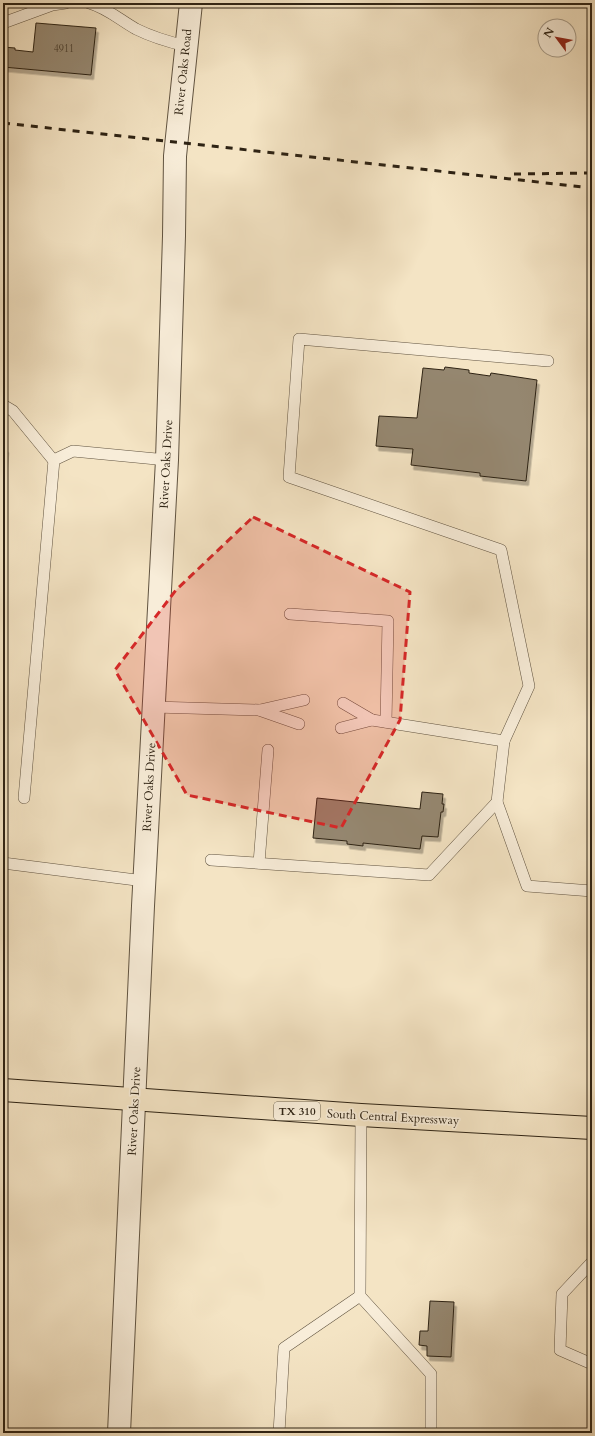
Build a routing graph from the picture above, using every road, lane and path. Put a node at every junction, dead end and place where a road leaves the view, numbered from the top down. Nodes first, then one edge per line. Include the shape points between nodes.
1 (66, 3) edge
2 (89, 3) edge
3 (191, 3) edge
4 (3, 23) edge
5 (186, 46) junction
6 (176, 142) joint
7 (548, 361) dead end
8 (3, 405) edge
9 (167, 460) junction
10 (54, 461) junction
11 (290, 614) dead end
12 (304, 700) dead end
13 (343, 703) dead end
14 (154, 707) junction
15 (259, 710) junction
16 (372, 720) junction
17 (386, 722) junction
18 (299, 724) dead end
19 (341, 728) dead end
20 (504, 741) junction
21 (268, 750) dead end
22 (24, 798) dead end
23 (497, 802) junction
24 (211, 860) dead end
25 (3, 863) edge
26 (259, 863) junction
27 (144, 882) junction
28 (592, 891) edge
29 (3, 1090) edge
30 (134, 1099) junction
31 (361, 1115) junction
32 (592, 1128) edge
33 (592, 1262) edge
34 (360, 1296) junction
35 (592, 1364) edge
36 (119, 1433) edge
37 (279, 1433) edge
38 (431, 1433) edge

1 - 4 lane via 52,5
2 - 5 lane via 99,6 143,32
3 - 5 street, River Oaks Road
5 - 6 street, River Oaks Road
6 - 9 street, River Oaks Drive
7 - 20 lane via 299,339 289,477 501,550 529,686
8 - 10 lane via 13,411
9 - 10 lane via 73,451
9 - 14 street, River Oaks Drive
10 - 22 lane
11 - 17 lane via 388,621
12 - 15 lane
13 - 16 lane
14 - 15 lane
14 - 27 street, River Oaks Drive
15 - 18 lane
16 - 17 lane
16 - 19 lane
17 - 20 lane
20 - 23 lane
21 - 26 lane
23 - 26 lane via 429,875
23 - 28 lane via 527,886
24 - 26 lane
25 - 27 lane
27 - 30 street, River Oaks Drive
29 - 30 main road, South Central Expressway / TX 310
30 - 31 main road, South Central Expressway / TX 310
30 - 36 street, River Oaks Drive
31 - 32 main road, South Central Expressway / TX 310
31 - 34 lane
33 - 35 lane via 562,1294 560,1350
34 - 37 lane via 284,1348
34 - 38 lane via 431,1374

